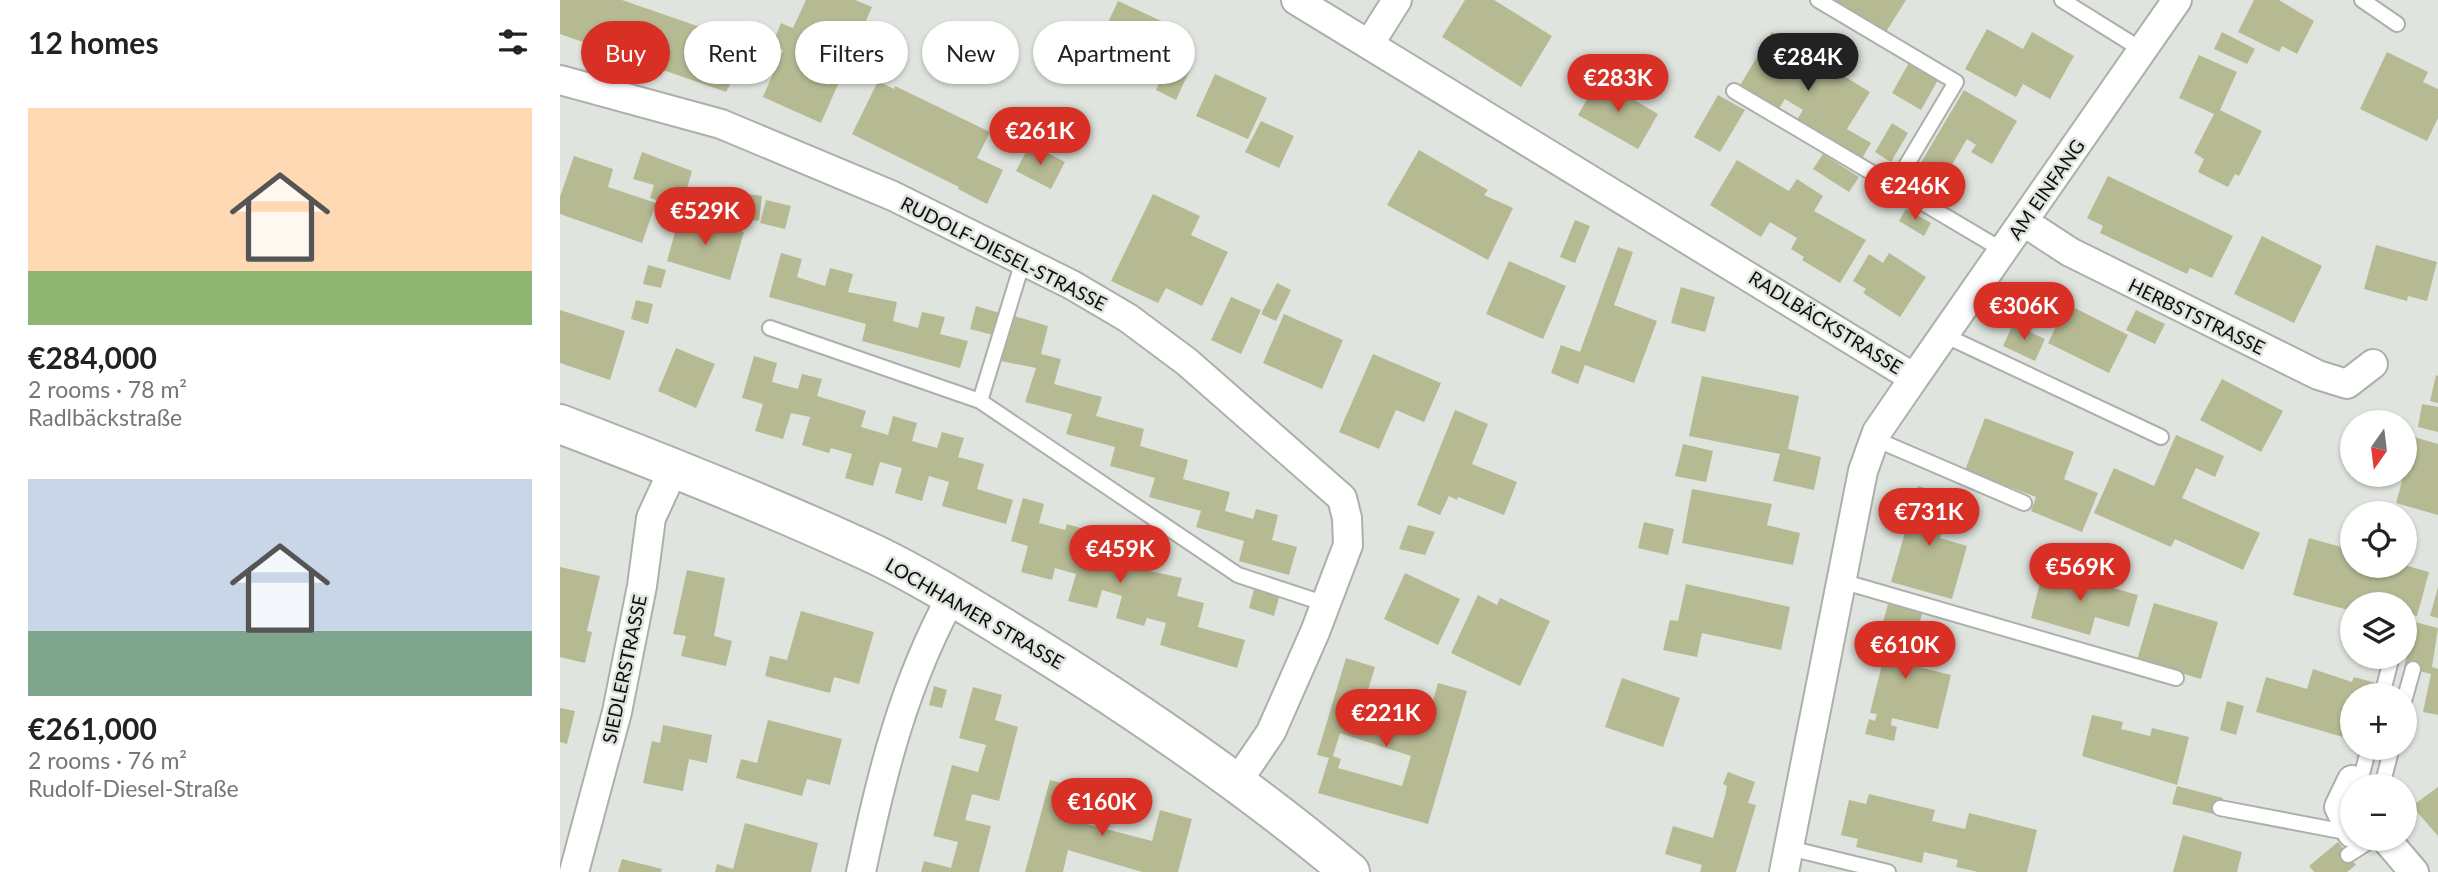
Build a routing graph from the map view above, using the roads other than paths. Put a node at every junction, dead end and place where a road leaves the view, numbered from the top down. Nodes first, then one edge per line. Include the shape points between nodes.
1 (1296, 0) edge
2 (1397, 0) edge
3 (1818, 0) edge
4 (2062, 0) edge
5 (2177, 0) edge
6 (2362, 0) edge
7 (2397, 24) dead end
8 (1370, 43) junction
9 (2143, 50) junction
10 (560, 80) edge
11 (1734, 92) dead end
12 (1894, 186) junction
13 (2024, 222) junction
14 (2004, 251) junction
15 (1023, 261) junction
16 (771, 328) dead end
17 (1944, 335) junction
18 (2373, 364) dead end
19 (1914, 378) junction
20 (980, 401) junction
21 (560, 424) edge
22 (2161, 437) dead end
23 (1875, 439) junction
24 (674, 468) junction
25 (2024, 503) dead end
26 (1841, 581) junction
27 (952, 596) junction
28 (1326, 604) junction
29 (2413, 669) dead end
30 (2176, 678) dead end
31 (2409, 683) edge
32 (1237, 782) junction
33 (2220, 808) dead end
34 (2340, 837) edge
35 (2391, 851) edge
36 (1787, 860) edge
37 (2410, 871) edge
38 (574, 872) edge
39 (861, 872) edge
40 (1350, 872) edge
41 (1888, 872) edge

1 - 8 street, RADLBÄCKSTRASSE
2 - 8 street
3 - 12 lane via 1956,82
4 - 9 lane
5 - 9 street, AM EINFANG
6 - 7 lane
8 - 19 street, RADLBÄCKSTRASSE
9 - 13 street, AM EINFANG
10 - 15 street, RUDOLF-DIESEL-STRASSE via 721,124 893,196
11 - 12 lane
12 - 14 lane
13 - 14 street, AM EINFANG
13 - 18 street, HERBSTSTRASSE via 2070,252 2318,375 2347,384
14 - 17 street, AM EINFANG
15 - 20 lane
15 - 28 street, RUDOLF-DIESEL-STRASSE via 1128,318 1187,362 1342,498 1348,545
16 - 20 lane
17 - 19 street, AM EINFANG
17 - 22 lane
19 - 23 street, RADLBÄCKSTRASSE
20 - 28 lane via 1238,575
21 - 24 street, LOCHHAMER STRASSE
23 - 25 lane
23 - 26 street, RADLBÄCKSTRASSE via 1863,471
24 - 27 street, LOCHHAMER STRASSE via 875,555
24 - 38 street, SIEDLERSTRASSE via 651,518 617,712
26 - 30 lane
26 - 36 street, RADLBÄCKSTRASSE
27 - 32 street, LOCHHAMER STRASSE via 1079,674
27 - 39 street via 915,667 877,796
28 - 32 street, RUDOLF-DIESEL-STRASSE via 1271,732
29 - 31 lane
32 - 40 street, LOCHHAMER STRASSE
33 - 34 lane
35 - 37 street
36 - 41 lane

